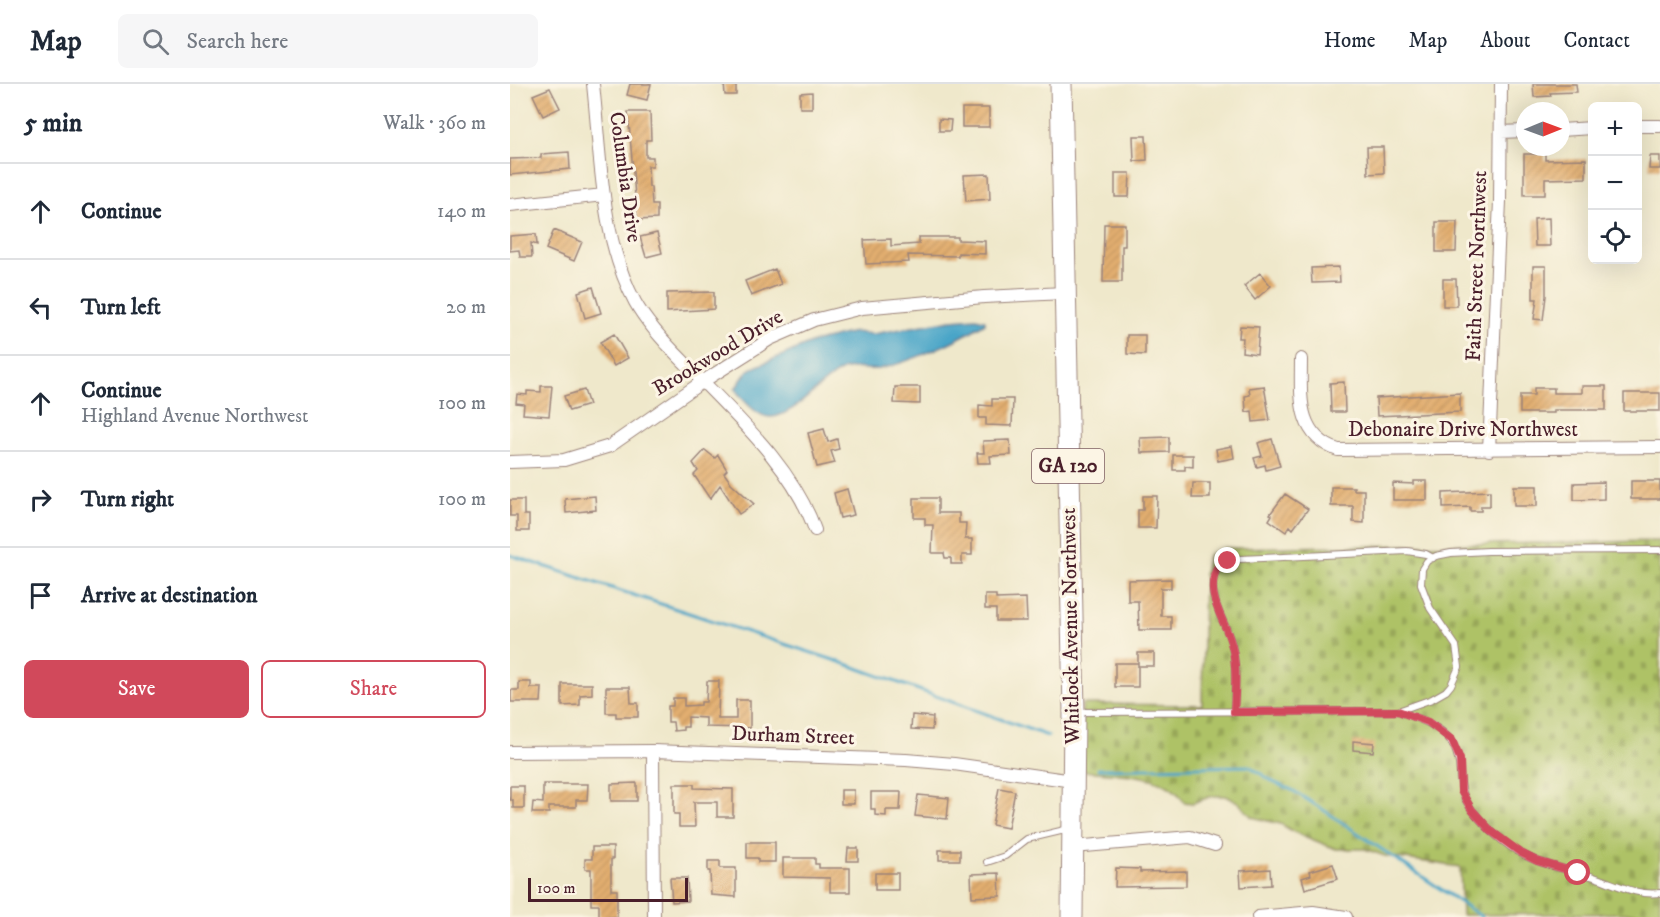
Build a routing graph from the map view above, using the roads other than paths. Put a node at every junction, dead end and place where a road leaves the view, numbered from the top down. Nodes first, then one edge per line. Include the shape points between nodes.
1 (593, 84) edge
2 (1061, 84) edge
3 (1501, 84) edge
4 (1642, 126) edge
5 (1660, 126) edge
6 (1588, 128) edge
7 (1570, 129) edge
8 (1516, 131) edge
9 (1501, 132) junction
10 (604, 195) junction
11 (510, 205) edge
12 (1064, 293) junction
13 (1301, 359) dead end
14 (702, 382) junction
15 (1660, 447) edge
16 (1490, 450) junction
17 (510, 462) edge
18 (815, 530) dead end
19 (1660, 550) edge
20 (1433, 558) junction
21 (1398, 711) junction
22 (1074, 712) junction
23 (1234, 712) junction
24 (653, 751) junction
25 (510, 752) edge
26 (1073, 781) junction
27 (1073, 838) junction
28 (1215, 844) dead end
29 (987, 862) dead end
30 (1660, 893) edge
31 (1077, 914) edge
32 (654, 917) edge
33 (1258, 917) edge
34 (1346, 917) edge

1 - 10 street, Columbia Drive
2 - 12 highway, Whitlock Avenue Northwest / GA 120
3 - 9 street, Faith Street Northwest
4 - 5 street
6 - 7 street
8 - 9 street
9 - 16 street, Faith Street Northwest
10 - 11 street
10 - 14 street, Columbia Drive via 618,265 636,304
12 - 14 street, Brookwood Drive via 862,308 823,317 770,339
12 - 22 highway, Whitlock Avenue Northwest / GA 120
13 - 16 street, Debonaire Drive Northwest via 1304,414 1312,432 1326,446 1351,451
14 - 17 street, Brookwood Drive via 610,446 564,460
14 - 18 street, Columbia Drive via 784,471
15 - 16 street, Debonaire Drive Northwest
19 - 20 lane via 1488,551
20 - 21 lane via 1422,569 1421,584 1430,608 1456,646 1459,667 1446,690
20 - 23 lane via 1407,551 1240,559 1218,566 1212,589 1233,651
21 - 23 lane
21 - 30 lane via 1428,722 1452,740 1460,759 1461,791 1472,810 1491,831 1521,853 1633,892
22 - 23 lane
22 - 26 highway, Whitlock Avenue Northwest / GA 120
24 - 25 street, Durham Street
24 - 26 street, Durham Street via 906,760
24 - 32 street
26 - 27 highway, Whitlock Avenue Northwest / GA 120
27 - 28 street via 1190,837
27 - 29 lane via 1027,839 1005,856
27 - 31 highway, Whitlock Avenue Northwest / GA 120
33 - 34 street via 1313,912

